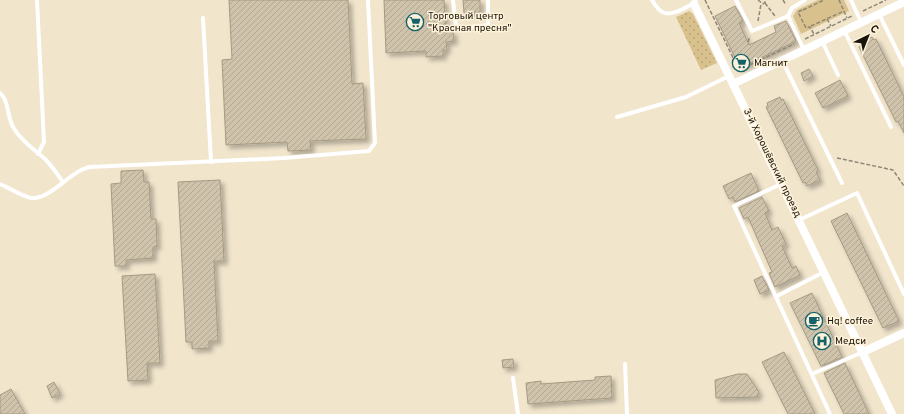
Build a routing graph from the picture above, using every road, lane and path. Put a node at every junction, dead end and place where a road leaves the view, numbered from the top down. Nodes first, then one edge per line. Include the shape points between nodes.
1 (37, 0) edge
2 (368, 0) edge
3 (453, 0) edge
4 (488, 0) edge
5 (652, 0) edge
6 (705, 0) edge
7 (736, 0) edge
8 (758, 0) edge
9 (767, 0) edge
10 (805, 0) edge
11 (824, 0) edge
12 (839, 0) edge
13 (851, 0) edge
14 (886, 0) edge
15 (695, 2) edge
16 (904, 2) edge
17 (765, 3) junction
18 (799, 3) junction
19 (761, 4) junction
20 (803, 10) junction
21 (844, 11) junction
22 (858, 14) junction
23 (879, 14) junction
24 (788, 16) junction
25 (203, 18) dead end
26 (827, 18) junction
27 (848, 18) junction
28 (778, 20) junction
29 (861, 22) junction
30 (810, 26) junction
31 (831, 26) junction
32 (844, 30) junction
33 (756, 31) junction
34 (814, 34) junction
35 (800, 41) junction
36 (822, 41) junction
37 (804, 50) junction
38 (782, 60) junction
39 (904, 65) edge
40 (838, 75) dead end
41 (731, 80) junction
42 (0, 93) edge
43 (617, 117) dead end
44 (891, 127) dead end
45 (38, 154) junction
46 (829, 157) junction
47 (211, 162) junction
48 (63, 182) junction
49 (842, 183) dead end
50 (0, 184) edge
51 (781, 184) junction
52 (904, 186) edge
53 (799, 220) junction
54 (824, 271) junction
55 (904, 294) edge
56 (777, 296) junction
57 (904, 333) edge
58 (863, 352) junction
59 (625, 364) dead end
60 (812, 374) junction
61 (513, 378) dead end
62 (518, 414) edge
63 (627, 414) edge
64 (830, 414) edge
65 (892, 414) edge

1 - 45 lane via 44,142
2 - 47 lane via 375,143 373,148 364,153
3 - 4 lane via 454,22 462,28 488,25
5 - 15 lane via 665,14 674,13
6 - 35 path via 739,70
7 - 33 lane via 749,28
8 - 19 path
9 - 17 path
10 - 18 lane
11 - 20 path
12 - 21 path
13 - 22 lane
14 - 22 path
15 - 41 street, 3-й Хорошёвский проезд
16 - 23 street
17 - 19 path
17 - 28 path
18 - 20 path
18 - 24 lane via 792,8
19 - 33 path
20 - 30 path via 798,12 806,28
21 - 26 path
21 - 27 path
22 - 27 path
22 - 29 lane
23 - 29 street
23 - 39 lane
24 - 28 lane
24 - 35 lane
25 - 47 lane
26 - 30 path
26 - 31 path
27 - 31 path
28 - 33 lane
29 - 32 street
30 - 34 path
31 - 34 path
32 - 36 street
32 - 44 lane
34 - 35 path
35 - 37 lane
36 - 37 street
36 - 40 lane
37 - 38 street
38 - 41 street
38 - 46 lane
41 - 43 lane via 686,97
41 - 51 street, 3-й Хорошёвский проезд
42 - 45 lane via 5,99 13,126 26,144
45 - 48 lane via 52,166
46 - 49 lane
46 - 52 path via 893,170
47 - 48 lane via 90,167 84,168
48 - 50 lane via 43,196 35,198
51 - 53 street, 3-й Хорошёвский проезд
51 - 56 lane via 734,206
53 - 54 street, 3-й Хорошёвский проезд
53 - 55 lane via 857,193
54 - 56 lane
54 - 58 street, 3-й Хорошёвский проезд
56 - 60 lane
57 - 58 street
58 - 60 lane
58 - 65 street, 3-й Хорошёвский проезд
59 - 63 lane
60 - 64 lane
61 - 62 lane

